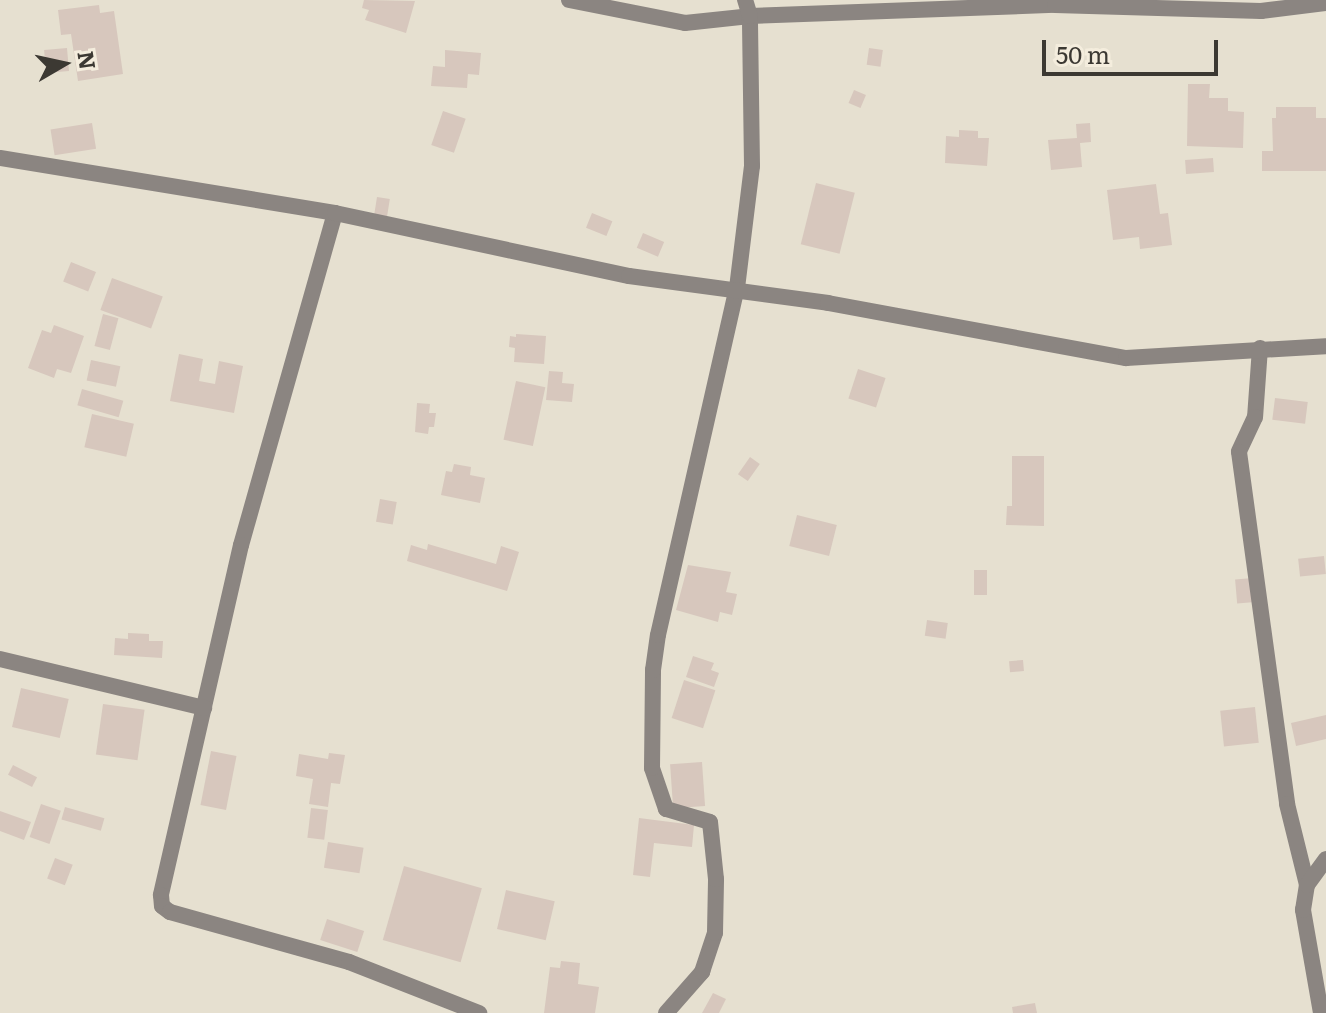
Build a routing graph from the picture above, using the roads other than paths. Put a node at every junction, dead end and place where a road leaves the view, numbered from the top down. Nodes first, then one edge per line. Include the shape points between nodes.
1 (569, 0) edge
2 (1326, 3) edge
3 (970, 4) edge
4 (1260, 5) edge
5 (748, 8) edge
6 (0, 158) edge
7 (335, 213) junction
8 (737, 288) junction
9 (1326, 346) edge
10 (1260, 348) junction
11 (2, 665) edge
12 (204, 708) junction
13 (1326, 859) edge
14 (1307, 885) junction
15 (479, 1013) edge
16 (666, 1013) edge
17 (1321, 1013) edge

1 - 5 street via 685,23
2 - 4 street
3 - 4 street
3 - 5 street
5 - 8 street via 752,166
6 - 7 street
7 - 8 street via 629,276
7 - 12 street via 241,545
8 - 10 street via 1126,358
8 - 16 street via 653,670 652,768 666,809 710,822 716,879 715,933 702,972
9 - 10 street
10 - 14 street via 1255,417 1239,452 1287,804
11 - 12 street
12 - 15 street via 162,906 349,962
13 - 14 street
14 - 17 street via 1303,910

